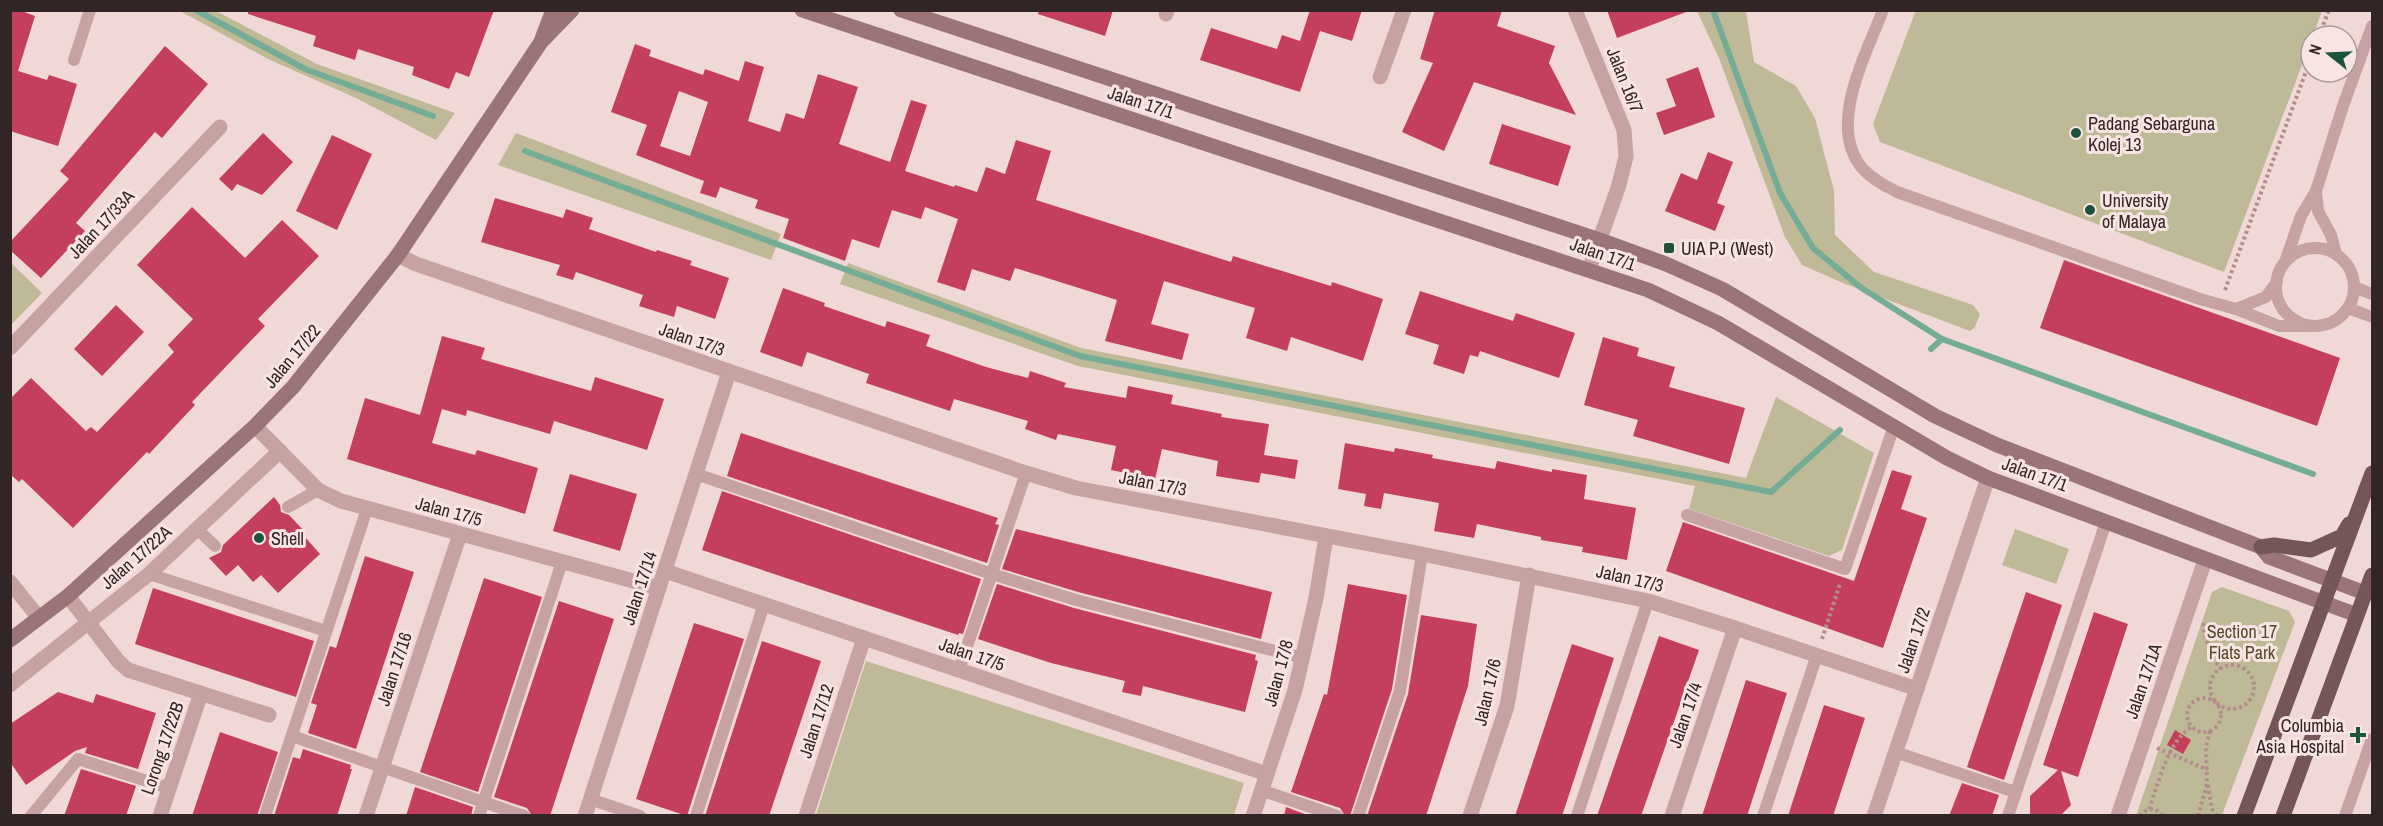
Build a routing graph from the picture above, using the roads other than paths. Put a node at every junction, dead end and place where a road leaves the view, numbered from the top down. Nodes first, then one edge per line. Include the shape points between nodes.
1 (90, 10) edge
2 (572, 10) edge
3 (802, 10) edge
4 (901, 10) edge
5 (1404, 10) edge
6 (1575, 10) edge
7 (1882, 10) edge
8 (553, 11) edge
9 (2373, 26) edge
10 (541, 42) junction
11 (74, 60) dead end
12 (1380, 77) dead end
13 (220, 127) dead end
14 (2316, 191) junction
15 (1600, 240) junction
16 (2336, 254) junction
17 (398, 255) junction
18 (2285, 263) junction
19 (1589, 270) junction
20 (2277, 282) junction
21 (2354, 287) junction
22 (2373, 294) edge
23 (2348, 308) junction
24 (2236, 309) junction
25 (2373, 317) edge
26 (2315, 326) junction
27 (10, 348) edge
28 (729, 372) junction
29 (255, 426) junction
30 (1893, 426) junction
31 (280, 451) junction
32 (1026, 473) junction
33 (2373, 473) edge
34 (696, 474) junction
35 (1988, 478) junction
36 (318, 490) junction
37 (288, 507) dead end
38 (2360, 508) junction
39 (366, 509) junction
40 (1687, 515) dead end
41 (2106, 522) junction
42 (197, 529) junction
43 (460, 534) junction
44 (1326, 537) junction
45 (215, 546) dead end
46 (2261, 547) junction
47 (1422, 554) junction
48 (2205, 560) junction
49 (562, 562) junction
50 (664, 571) junction
51 (149, 574) junction
52 (992, 574) junction
53 (1529, 575) junction
54 (2373, 575) edge
55 (2333, 581) junction
56 (10, 582) edge
57 (659, 588) junction
58 (2366, 593) junction
59 (68, 596) junction
60 (1648, 601) junction
61 (2325, 603) junction
62 (764, 604) junction
63 (2357, 615) junction
64 (39, 618) junction
65 (87, 623) junction
66 (1736, 628) junction
67 (326, 631) junction
68 (864, 638) junction
69 (10, 639) edge
70 (1816, 655) junction
71 (1303, 658) junction
72 (959, 670) junction
73 (10, 685) edge
74 (1917, 689) junction
75 (201, 693) junction
76 (269, 715) dead end
77 (292, 736) junction
78 (2373, 739) edge
79 (1895, 752) junction
80 (382, 767) junction
81 (1268, 774) junction
82 (169, 788) junction
83 (1261, 790) junction
84 (2016, 792) junction
85 (590, 799) junction
86 (483, 801) junction
87 (31, 816) edge
88 (160, 816) edge
89 (265, 816) edge
90 (366, 816) edge
91 (479, 816) edge
92 (524, 816) edge
93 (585, 816) edge
94 (640, 816) edge
95 (696, 816) edge
96 (806, 816) edge
97 (1253, 816) edge
98 (1337, 816) edge
99 (1358, 816) edge
100 (1470, 816) edge
101 (1577, 816) edge
102 (1672, 816) edge
103 (1762, 816) edge
104 (1874, 816) edge
105 (2008, 816) edge
106 (2118, 816) edge
107 (2244, 816) edge
108 (2283, 816) edge
109 (2345, 816) edge

1 - 11 lane
2 - 10 street, Jalan 17/22
3 - 19 street, Jalan 17/1
4 - 15 street, Jalan 17/1
5 - 12 street
6 - 15 street, Jalan 16/7 via 1624,130 1626,157
7 - 24 lane via 1849,102 1846,127 1851,151 1863,169 1897,192
8 - 10 street, Jalan 17/22
9 - 14 lane
10 - 17 street, Jalan 17/22
13 - 27 street, Jalan 17/33A
14 - 16 lane via 2318,211
14 - 18 lane via 2301,216
15 - 19 street, Jalan 16/7
15 - 46 street, Jalan 17/1 via 1722,290 1935,416 1996,445
16 - 18 lane via 2315,247 2303,249
16 - 21 lane via 2346,262
17 - 28 street, Jalan 17/3
17 - 29 street, Jalan 17/22 via 293,387
18 - 20 lane
19 - 30 street, Jalan 17/1 via 1648,290 1708,319
20 - 24 lane via 2266,297
20 - 26 lane via 2282,308 2297,320
21 - 22 lane
21 - 23 lane
23 - 25 lane
23 - 26 lane via 2334,321
24 - 26 lane via 2279,326
28 - 32 street, Jalan 17/3
28 - 34 street, Jalan 17/14
29 - 31 street, Jalan 17/5
29 - 59 street, Jalan 17/22
30 - 35 street, Jalan 17/1
30 - 40 lane via 1845,569
31 - 36 street, Jalan 17/5
31 - 42 street, Jalan 17/22A
32 - 44 street, Jalan 17/3 via 1076,488
32 - 52 lane
33 - 38 main road
34 - 50 street, Jalan 17/14
34 - 52 lane
35 - 41 street, Jalan 17/1
35 - 74 street, Jalan 17/2
36 - 37 lane
36 - 39 street, Jalan 17/5
38 - 46 main road via 2342,536 2311,550
38 - 55 main road
39 - 43 street, Jalan 17/5
39 - 67 lane
41 - 48 street, Jalan 17/1
41 - 84 lane
42 - 45 lane
42 - 51 street, Jalan 17/22A
43 - 49 street, Jalan 17/5
43 - 80 street, Jalan 17/16
44 - 47 street, Jalan 17/3
44 - 71 street, Jalan 17/8
46 - 55 street, Jalan 17/1 via 2269,557
47 - 53 street, Jalan 17/3
47 - 99 lane via 1400,691
48 - 61 street, Jalan 17/1
48 - 106 street, Jalan 17/1A
49 - 57 street, Jalan 17/5
49 - 86 lane
50 - 57 street, Jalan 17/14
50 - 62 street, Jalan 17/5
51 - 65 street, Jalan 17/22A
51 - 67 lane
52 - 71 lane via 1076,600
52 - 72 lane
53 - 60 street, Jalan 17/3
53 - 100 street, Jalan 17/6 via 1507,706
54 - 58 main road
55 - 58 street, Jalan 17/1
55 - 61 main road
56 - 64 street
57 - 85 street, Jalan 17/14
58 - 63 main road
59 - 64 street, Jalan 17/22
59 - 65 street, Lorong 17/22B
60 - 66 street, Jalan 17/3
60 - 101 lane
61 - 63 street, Jalan 17/1
61 - 107 main road
62 - 68 street, Jalan 17/5
62 - 95 lane
63 - 108 main road
64 - 69 street, Jalan 17/22
65 - 73 street, Jalan 17/22A
65 - 75 street, Lorong 17/22B via 129,670
66 - 70 street, Jalan 17/3
66 - 102 street, Jalan 17/4
67 - 77 lane
68 - 72 street, Jalan 17/5
68 - 96 street, Jalan 17/12
70 - 74 street, Jalan 17/3
70 - 103 lane
71 - 81 street, Jalan 17/8
72 - 81 street, Jalan 17/5
74 - 79 street, Jalan 17/2
75 - 76 street, Lorong 17/22B
75 - 82 street, Lorong 17/22B
77 - 80 lane
77 - 89 lane
78 - 109 lane
79 - 84 lane
79 - 104 street, Jalan 17/2
80 - 86 lane
80 - 90 street, Jalan 17/16
81 - 83 street, Jalan 17/8
82 - 87 lane via 78,759
82 - 88 street, Lorong 17/22B
83 - 97 street, Jalan 17/8
83 - 98 lane
84 - 105 lane
85 - 93 street, Jalan 17/14
85 - 94 lane
86 - 91 lane
86 - 92 lane

